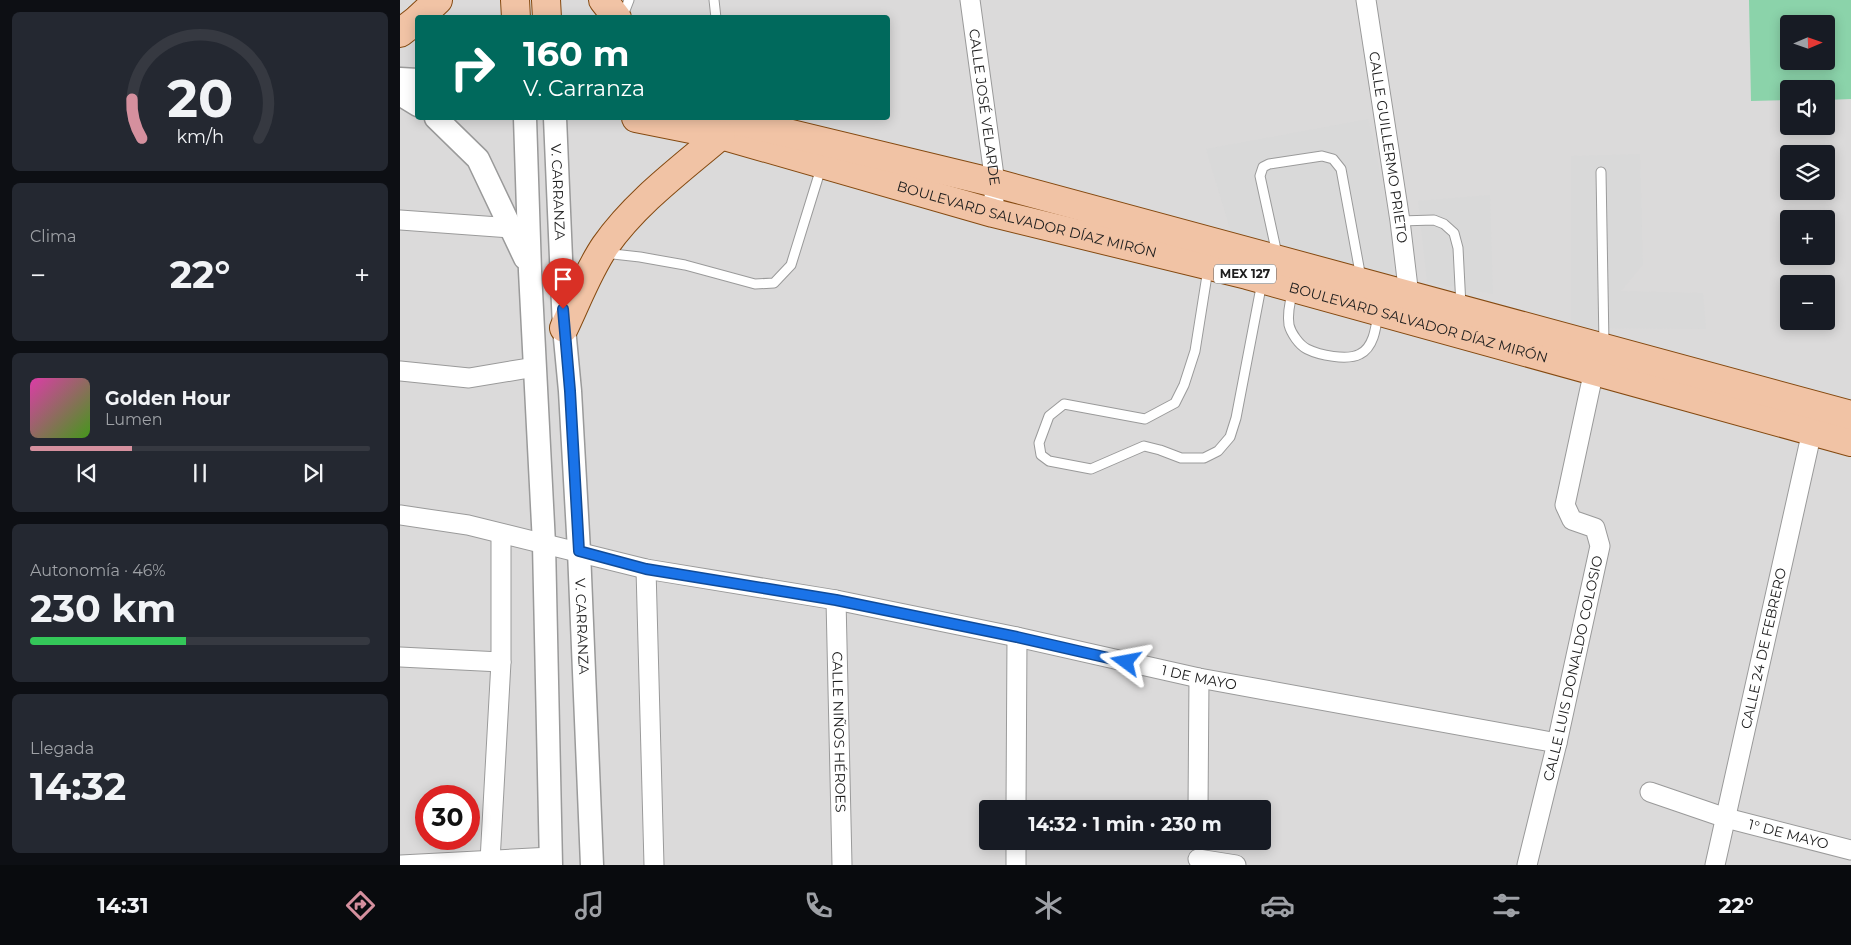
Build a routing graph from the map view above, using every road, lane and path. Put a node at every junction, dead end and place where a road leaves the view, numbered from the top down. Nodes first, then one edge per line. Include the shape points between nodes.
1 (438, 0) edge
2 (515, 0) edge
3 (546, 0) edge
4 (603, 0) edge
5 (629, 0) edge
6 (714, 0) edge
7 (970, 0) edge
8 (1366, 0) edge
9 (421, 15) edge
10 (516, 15) edge
11 (547, 15) edge
12 (615, 15) edge
13 (623, 15) edge
14 (716, 15) edge
15 (415, 20) edge
16 (400, 33) edge
17 (400, 38) edge
18 (415, 40) edge
19 (400, 79) edge
20 (415, 80) edge
21 (400, 94) edge
22 (415, 103) edge
23 (438, 120) edge
24 (525, 120) edge
25 (555, 120) edge
26 (680, 120) edge
27 (725, 122) edge
28 (822, 164) junction
29 (1601, 172) dead end
30 (995, 183) junction
31 (993, 213) junction
32 (400, 220) edge
33 (1400, 222) junction
34 (512, 228) junction
35 (601, 253) junction
36 (1211, 254) junction
37 (1268, 266) junction
38 (530, 271) junction
39 (1362, 283) junction
40 (1293, 287) junction
41 (1409, 296) junction
42 (1461, 309) junction
43 (1379, 311) junction
44 (564, 328) junction
45 (1599, 358) junction
46 (535, 368) junction
47 (400, 371) edge
48 (1851, 414) edge
49 (1812, 431) junction
50 (1851, 442) edge
51 (400, 515) edge
52 (501, 534) junction
53 (544, 544) junction
54 (579, 551) junction
55 (646, 569) junction
56 (836, 600) junction
57 (1017, 637) junction
58 (400, 657) edge
59 (501, 662) junction
60 (1199, 678) junction
61 (1557, 743) junction
62 (1650, 792) dead end
63 (1016, 800) edge
64 (1198, 800) edge
65 (1726, 818) junction
66 (1016, 850) edge
67 (1851, 850) edge
68 (1198, 855) edge
69 (490, 861) junction
70 (551, 861) edge
71 (401, 865) edge
72 (592, 865) edge
73 (654, 865) edge
74 (842, 865) edge
75 (1016, 865) edge
76 (1236, 865) edge
77 (1527, 865) edge
78 (1714, 865) edge

1 - 9 main road
2 - 10 main road
3 - 11 main road
4 - 12 main road
5 - 13 lane
6 - 14 lane
7 - 30 street, CALLE JOSÉ VELARDE
8 - 33 street, CALLE GUILLERMO PRIETO
15 - 16 main road
17 - 18 street
19 - 20 street
21 - 22 street
23 - 34 street via 478,159
24 - 38 street
25 - 44 street, V. CARRANZA
26 - 27 main road, BOULEVARD SALVADOR DÍAZ MIRÓN / MEX 127
27 - 28 main road, BOULEVARD SALVADOR DÍAZ MIRÓN / MEX 127
27 - 30 main road, BOULEVARD SALVADOR DÍAZ MIRÓN / MEX 127
27 - 35 main road via 632,213
28 - 31 main road, BOULEVARD SALVADOR DÍAZ MIRÓN / MEX 127
28 - 35 lane via 791,265 774,282 755,284 685,264
29 - 45 lane
30 - 31 street, CALLE JOSÉ VELARDE
30 - 36 main road, BOULEVARD SALVADOR DÍAZ MIRÓN / MEX 127
31 - 36 main road, BOULEVARD SALVADOR DÍAZ MIRÓN / MEX 127
32 - 34 street
33 - 41 street, CALLE GUILLERMO PRIETO
33 - 42 lane via 1434,220 1454,233 1458,248
34 - 38 street
35 - 44 main road
36 - 37 main road, BOULEVARD SALVADOR DÍAZ MIRÓN / MEX 127
36 - 37 lane via 1195,352 1175,403 1145,419 1064,404 1050,416 1038,444 1041,455 1049,461 1091,469 1144,446 1181,458 1204,458 1218,450 1230,437 1236,418
37 - 39 main road, BOULEVARD SALVADOR DÍAZ MIRÓN / MEX 127
37 - 39 lane via 1260,176 1263,168 1269,164 1322,156 1333,159 1341,169
37 - 40 main road, BOULEVARD SALVADOR DÍAZ MIRÓN / MEX 127
38 - 46 street
39 - 41 main road, BOULEVARD SALVADOR DÍAZ MIRÓN / MEX 127
40 - 43 main road, BOULEVARD SALVADOR DÍAZ MIRÓN / MEX 127
40 - 43 lane via 1289,326 1306,349 1336,357 1360,354 1369,346 1376,332
41 - 42 main road, BOULEVARD SALVADOR DÍAZ MIRÓN / MEX 127
42 - 45 main road, BOULEVARD SALVADOR DÍAZ MIRÓN / MEX 127
43 - 45 main road, BOULEVARD SALVADOR DÍAZ MIRÓN / MEX 127
44 - 54 street, V. CARRANZA
45 - 48 main road, BOULEVARD SALVADOR DÍAZ MIRÓN / MEX 127
45 - 49 main road, BOULEVARD SALVADOR DÍAZ MIRÓN / MEX 127
45 - 61 street, CALLE LUIS DONALDO COLOSIO via 1564,505 1572,520 1596,528 1600,546
46 - 47 street via 469,378
46 - 53 street
49 - 50 main road, BOULEVARD SALVADOR DÍAZ MIRÓN / MEX 127
49 - 65 street, CALLE 24 DE FEBRERO
51 - 52 street, 1 DE MAYO via 468,525
52 - 53 street, 1 DE MAYO
52 - 59 street
53 - 54 street, 1 DE MAYO
53 - 70 street
54 - 55 street, 1 DE MAYO
54 - 72 street, V. CARRANZA
55 - 56 street, 1 DE MAYO
55 - 73 street
56 - 57 street, 1 DE MAYO
56 - 74 street, CALLE NIÑOS HÉROES
57 - 60 street, 1 DE MAYO
57 - 63 street
58 - 59 street
59 - 69 street
60 - 61 street, 1 DE MAYO
60 - 64 street
61 - 77 street, CALLE LUIS DONALDO COLOSIO
62 - 65 street, 1° DE MAYO
65 - 67 street, 1° DE MAYO
65 - 78 street, CALLE 24 DE FEBRERO
66 - 75 street
68 - 76 street
69 - 70 street
69 - 71 street

